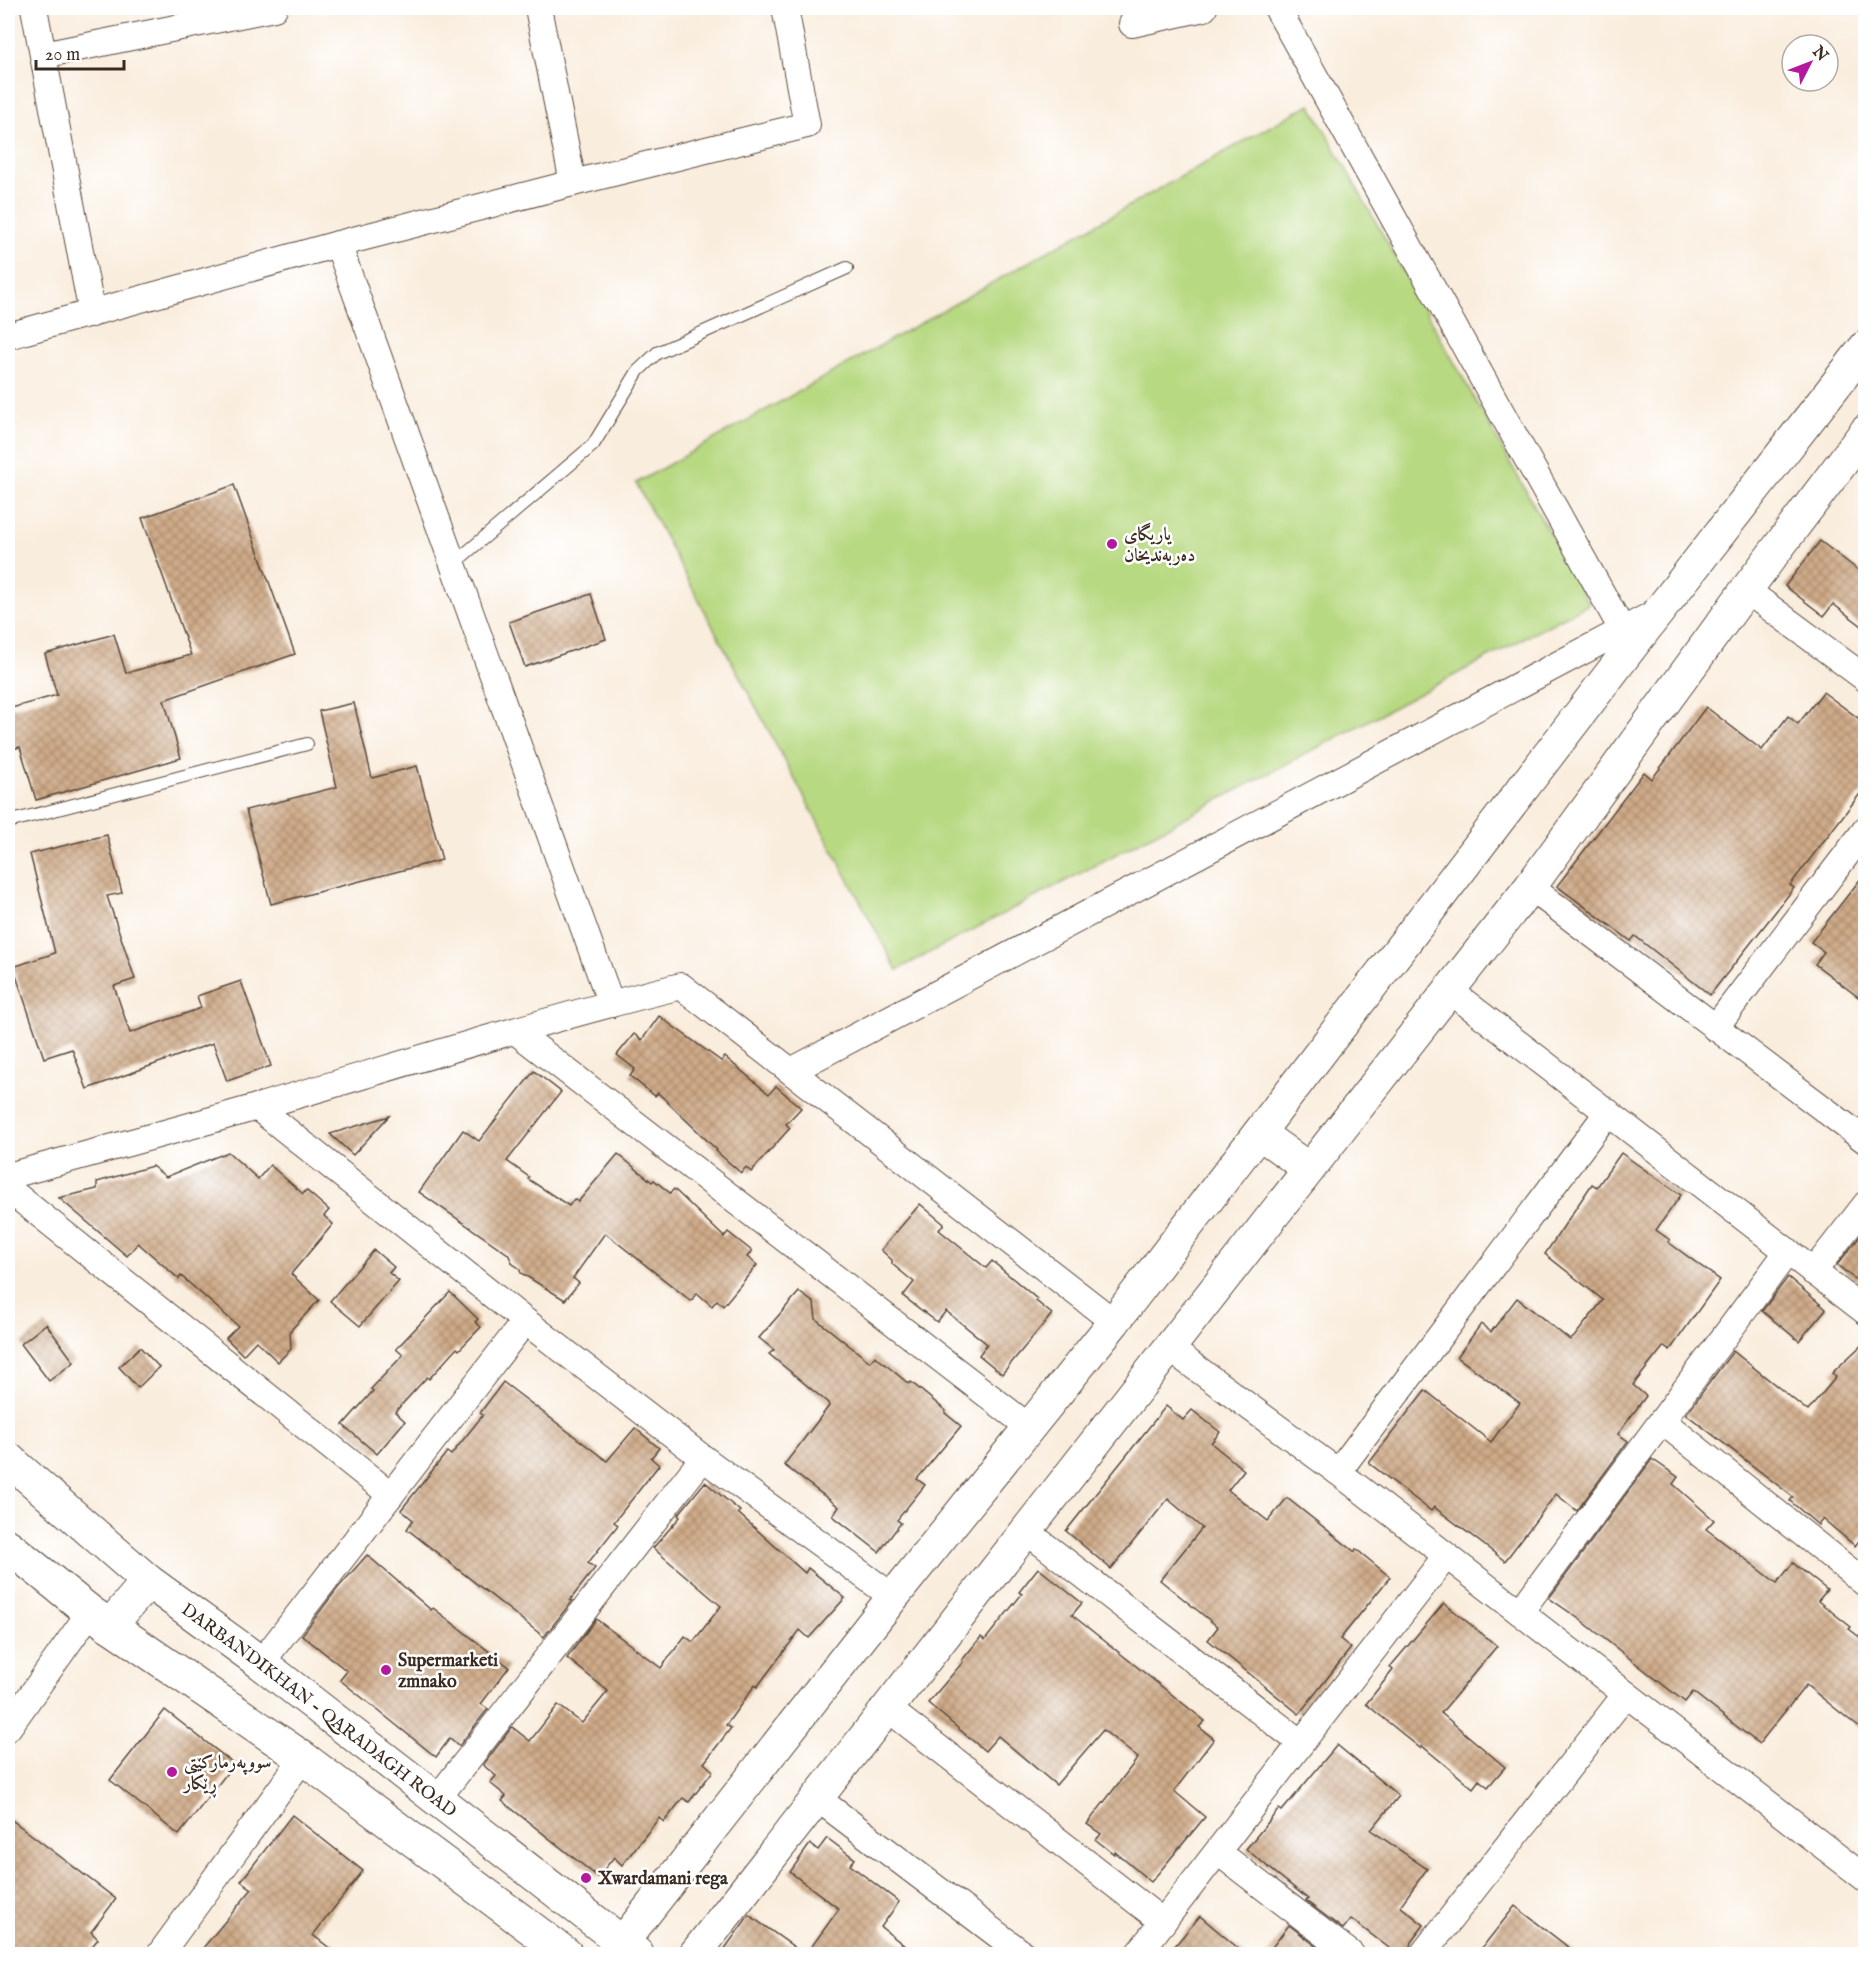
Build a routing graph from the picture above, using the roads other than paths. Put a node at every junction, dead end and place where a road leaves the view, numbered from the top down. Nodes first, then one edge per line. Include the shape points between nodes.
1 (34, 8) edge
2 (274, 8) edge
3 (538, 8) edge
4 (785, 8) edge
5 (1204, 8) edge
6 (1277, 8) edge
7 (1132, 24) dead end
8 (43, 55) junction
9 (573, 183) junction
10 (338, 244) junction
11 (847, 268) dead end
12 (92, 314) junction
13 (8, 336) edge
14 (1866, 346) edge
15 (1866, 431) edge
16 (452, 565) junction
17 (1746, 591) junction
18 (1627, 639) junction
19 (1866, 679) edge
20 (307, 744) dead end
21 (8, 822) edge
22 (1866, 829) edge
23 (1530, 887) junction
24 (1449, 990) junction
25 (611, 1004) junction
26 (1715, 1028) junction
27 (515, 1031) junction
28 (791, 1071) junction
29 (257, 1107) junction
30 (1608, 1112) junction
31 (1259, 1133) junction
32 (1866, 1141) edge
33 (1309, 1169) junction
34 (8, 1176) edge
35 (8, 1189) edge
36 (1866, 1204) edge
37 (1788, 1251) junction
38 (1813, 1272) junction
39 (1866, 1312) edge
40 (525, 1321) junction
41 (1114, 1322) junction
42 (1169, 1348) junction
43 (1662, 1421) junction
44 (1029, 1427) junction
45 (703, 1458) junction
46 (8, 1459) edge
47 (1338, 1473) junction
48 (391, 1495) junction
49 (1026, 1531) junction
50 (8, 1546) edge
51 (1446, 1556) junction
52 (148, 1581) junction
53 (1866, 1584) edge
54 (894, 1597) junction
55 (1520, 1612) junction
56 (100, 1619) junction
57 (261, 1663) junction
58 (1626, 1695) junction
59 (887, 1708) junction
60 (8, 1728) edge
61 (1301, 1743) junction
62 (303, 1758) junction
63 (817, 1798) junction
64 (437, 1799) junction
65 (1218, 1852) junction
66 (1866, 1879) edge
67 (1163, 1922) junction
68 (630, 1949) edge
69 (160, 1954) edge
70 (566, 1954) edge
71 (694, 1954) edge
72 (1023, 1954) edge
73 (1138, 1954) edge
74 (1352, 1954) edge
75 (1424, 1954) edge

1 - 8 street
2 - 8 street
3 - 9 street
4 - 9 street via 807,125
5 - 7 street
6 - 18 street
8 - 12 street
9 - 10 street
10 - 12 street
10 - 16 street
11 - 16 lane via 657,353 638,371 594,445
12 - 13 street
14 - 18 street via 1660,610
15 - 17 street
16 - 25 street
17 - 19 street
17 - 23 street
18 - 28 street
18 - 31 street
20 - 21 lane
22 - 26 street
23 - 24 street
23 - 26 street
24 - 30 street
24 - 33 street
25 - 27 street
25 - 28 street via 681,986
26 - 32 street
27 - 29 street
27 - 44 street
28 - 41 street
29 - 34 street
29 - 40 street
30 - 37 street
30 - 47 street
31 - 33 street
31 - 41 street
33 - 42 street
35 - 48 street
36 - 38 street
37 - 38 street
37 - 43 street
38 - 39 street
40 - 45 street
40 - 48 street
41 - 44 street
42 - 47 street
42 - 49 street
43 - 53 street
43 - 55 street
44 - 54 street
45 - 54 street
45 - 64 street
46 - 52 main road, DARBANDIKHAN - QARADAGH ROAD
47 - 51 street
48 - 57 street
49 - 59 street
49 - 61 street
50 - 56 main road
51 - 55 street
51 - 61 street
52 - 56 main road
52 - 57 main road, DARBANDIKHAN - QARADAGH ROAD
54 - 68 street
55 - 58 street
56 - 60 street
56 - 62 main road
57 - 64 main road, DARBANDIKHAN - QARADAGH ROAD
58 - 66 street
58 - 75 street
59 - 63 street
59 - 67 street
61 - 65 street
62 - 69 street
62 - 70 main road
63 - 71 street
63 - 72 street
64 - 68 main road, DARBANDIKHAN - QARADAGH ROAD
65 - 67 street
65 - 74 street
67 - 73 street

